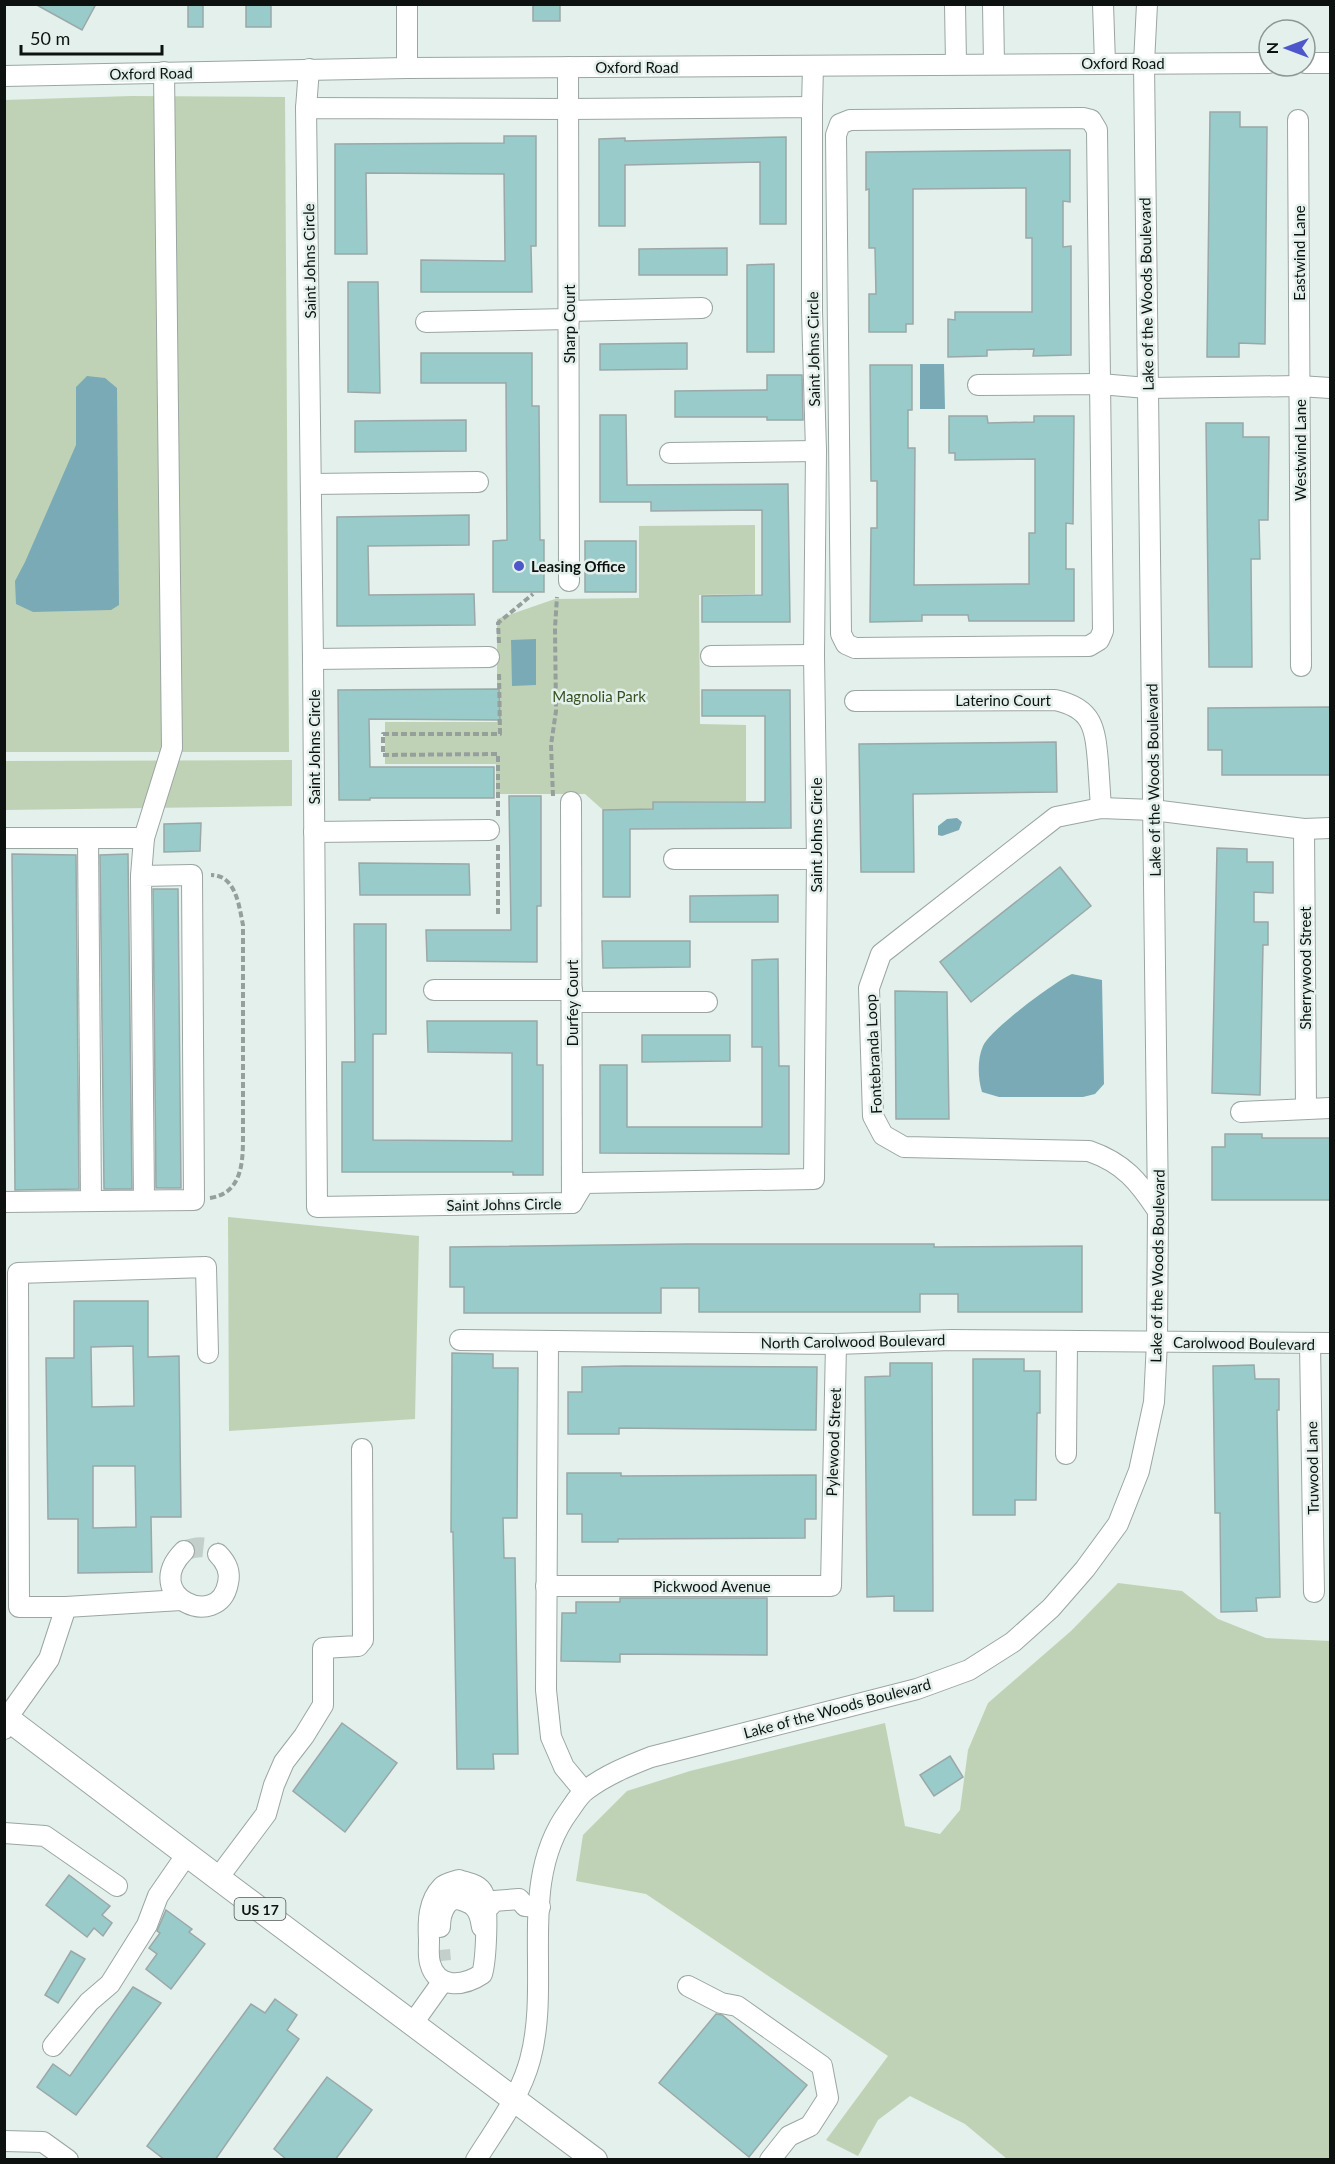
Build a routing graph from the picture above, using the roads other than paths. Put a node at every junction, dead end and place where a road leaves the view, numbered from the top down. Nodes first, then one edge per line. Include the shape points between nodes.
1 (407, 4) edge
2 (956, 4) edge
3 (993, 4) edge
4 (1104, 4) edge
5 (1147, 4) edge
6 (956, 63) junction
7 (994, 63) junction
8 (1105, 63) junction
9 (1144, 63) junction
10 (1257, 63) edge
11 (813, 66) junction
12 (568, 67) junction
13 (407, 68) junction
14 (309, 69) junction
15 (164, 72) junction
16 (4, 76) edge
17 (812, 107) junction
18 (306, 108) junction
19 (568, 110) junction
20 (1298, 120) dead end
21 (702, 308) dead end
22 (569, 315) junction
23 (426, 322) dead end
24 (1100, 384) junction
25 (978, 385) dead end
26 (1299, 386) junction
27 (1147, 388) junction
28 (1330, 388) edge
29 (816, 451) junction
30 (670, 453) dead end
31 (478, 482) dead end
32 (311, 484) junction
33 (569, 581) dead end
34 (814, 655) junction
35 (496, 656) road end
36 (711, 656) dead end
37 (313, 659) junction
38 (1301, 666) dead end
39 (855, 701) dead end
40 (562, 799) road end
41 (1101, 808) junction
42 (1153, 810) junction
43 (1330, 828) edge
44 (1304, 829) junction
45 (495, 830) road end
46 (315, 832) junction
47 (4, 838) edge
48 (88, 838) junction
49 (144, 838) junction
50 (674, 859) dead end
51 (817, 859) junction
52 (141, 876) junction
53 (434, 990) dead end
54 (572, 996) junction
55 (707, 1002) dead end
56 (1306, 1108) junction
57 (1330, 1108) edge
58 (1241, 1112) dead end
59 (144, 1200) junction
60 (91, 1201) junction
61 (4, 1202) edge
62 (572, 1203) junction
63 (1158, 1212) junction
64 (460, 1340) dead end
65 (1067, 1341) junction
66 (548, 1342) junction
67 (1157, 1342) junction
68 (1330, 1343) edge
69 (836, 1344) junction
70 (1310, 1344) junction
71 (207, 1353) dead end
72 (362, 1449) dead end
73 (1066, 1454) dead end
74 (831, 1541) joint
75 (184, 1551) dead end
76 (218, 1554) dead end
77 (546, 1586) junction
78 (1314, 1593) dead end
79 (181, 1600) junction
80 (66, 1606) junction
81 (5, 1721) edge
82 (584, 1791) junction
83 (4, 1833) edge
84 (187, 1854) junction
85 (218, 1878) junction
86 (117, 1886) dead end
87 (488, 1906) junction
88 (532, 1906) junction
89 (485, 1939) junction
90 (440, 1966) junction
91 (688, 1986) dead end
92 (413, 2023) junction
93 (53, 2046) dead end
94 (515, 2099) junction
95 (4, 2141) edge
96 (68, 2160) edge
97 (476, 2160) edge
98 (595, 2160) edge
99 (770, 2160) edge

1 - 13 street
2 - 6 street
3 - 7 street
4 - 8 street
5 - 9 street, Lake of the Woods Boulevard
6 - 7 street, Oxford Road
6 - 11 street, Oxford Road
7 - 8 street, Oxford Road
8 - 9 street, Oxford Road
9 - 10 street, Oxford Road
9 - 27 street, Lake of the Woods Boulevard
11 - 12 street, Oxford Road
11 - 17 street, Saint Johns Circle
12 - 13 street, Oxford Road
12 - 19 street, Sharp Court
13 - 14 street, Oxford Road
14 - 15 street, Oxford Road
14 - 18 street, Saint Johns Circle
15 - 16 street, Oxford Road
15 - 49 street via 172,748
17 - 19 street
17 - 29 street, Saint Johns Circle
18 - 19 street
18 - 32 street, Saint Johns Circle
19 - 22 street, Sharp Court
20 - 26 street, Eastwind Lane
21 - 22 street
22 - 23 street
22 - 33 street, Sharp Court
24 - 24 street via 1097,130 1091,120 850,120 840,124 836,135 841,634 846,644 855,648 1089,646 1099,640
24 - 25 street, Westwind Lane
24 - 27 street, Westwind Lane
26 - 27 street, Westwind Lane
26 - 28 street
26 - 38 street, Westwind Lane
27 - 42 street, Lake of the Woods Boulevard
29 - 30 street
29 - 34 street, Saint Johns Circle
31 - 32 street
32 - 37 street, Saint Johns Circle
34 - 36 street
34 - 51 street, Saint Johns Circle
35 - 37 street
37 - 46 street, Saint Johns Circle
39 - 41 street, Laterino Court via 1072,703 1087,716 1096,733
40 - 54 street, Durfey Court
41 - 42 street, Fontebranda Loop
41 - 63 street, Fontebranda Loop via 1056,817 881,954 869,988 873,1116 883,1135 904,1147 1089,1151 1104,1156 1123,1168
42 - 44 street, Fontebranda Loop
42 - 63 street, Lake of the Woods Boulevard
43 - 44 street, Fontebranda Loop
44 - 56 street, Sherrywood Street
45 - 46 street
46 - 62 street, Saint Johns Circle via 317,1207
47 - 48 street
48 - 49 street
48 - 60 street
49 - 52 street
50 - 51 street
51 - 62 street, Saint Johns Circle via 814,1179 584,1183
52 - 59 street
52 - 59 street via 192,875 194,1200
53 - 54 street
54 - 55 street
54 - 62 street, Durfey Court
56 - 57 street
56 - 58 street
59 - 60 street
60 - 61 street
63 - 67 street, Lake of the Woods Boulevard
64 - 66 street, North Carolwood Boulevard
65 - 67 street, North Carolwood Boulevard
65 - 69 street, North Carolwood Boulevard
65 - 73 street
66 - 69 street, North Carolwood Boulevard
66 - 77 street
67 - 70 street, Carolwood Boulevard
67 - 82 street, Lake of the Woods Boulevard via 1154,1402 1139,1471 1118,1524 1051,1608 1013,1642 969,1670 917,1689 651,1757 613,1772
68 - 70 street, Carolwood Boulevard
69 - 74 street, Pylewood Street
70 - 78 street, Truwood Lane
71 - 80 street via 206,1267 18,1273 19,1607
72 - 85 street via 363,1640 358,1646 323,1648 323,1705 284,1762 266,1815
74 - 77 street, Pickwood Avenue via 831,1586
75 - 79 street via 170,1573 174,1593
76 - 79 street via 228,1569 229,1579 222,1598 197,1607
77 - 82 street via 546,1690 552,1737 564,1767
79 - 80 street
80 - 81 street via 49,1659
81 - 84 main road, US 17
82 - 88 street, Lake of the Woods Boulevard via 558,1826
83 - 86 street via 45,1836
84 - 85 main road, US 17
84 - 93 street via 158,1896 147,1925 110,1984 89,2002
85 - 92 main road, US 17
87 - 88 street via 494,1901 519,1899
87 - 89 street
87 - 90 street via 476,1885 459,1880 443,1886 428,1918 430,1963
88 - 94 street, Lake of the Woods Boulevard via 537,2020 531,2059
89 - 90 street via 482,1974 462,1984
89 - 90 street via 474,1906 460,1899 451,1901 443,1908 440,1922
90 - 92 street
91 - 99 street via 721,2004 737,2006 822,2066 828,2098 810,2126 789,2136
92 - 94 main road, US 17
94 - 97 street, Lake of the Woods Boulevard
94 - 98 main road, US 17
95 - 96 street via 43,2142

